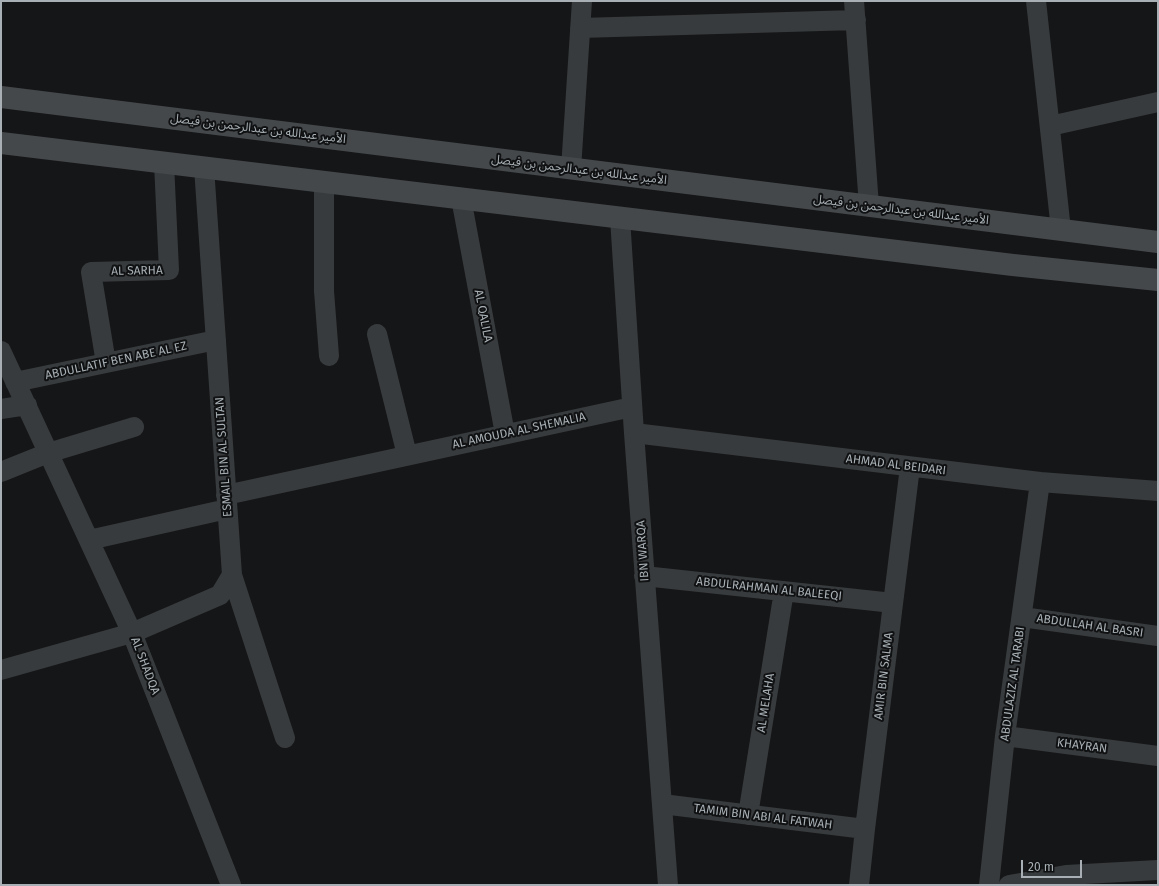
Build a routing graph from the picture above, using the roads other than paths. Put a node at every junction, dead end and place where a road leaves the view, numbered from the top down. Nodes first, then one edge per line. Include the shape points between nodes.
1 (582, 1) edge
2 (1036, 1) edge
3 (855, 11) edge
4 (580, 28) junction
5 (1, 97) edge
6 (1158, 102) edge
7 (1050, 126) junction
8 (1, 143) edge
9 (164, 162) junction
10 (204, 168) junction
11 (571, 169) junction
12 (324, 182) junction
13 (461, 198) junction
14 (869, 206) junction
15 (620, 218) junction
16 (1061, 230) junction
17 (1158, 242) edge
18 (1158, 280) edge
19 (377, 334) dead end
20 (216, 340) junction
21 (1, 351) edge
22 (329, 356) dead end
23 (106, 363) junction
24 (15, 382) junction
25 (26, 405) junction
26 (632, 407) junction
27 (1, 409) edge
28 (134, 427) dead end
29 (634, 433) junction
30 (505, 434) junction
31 (48, 453) junction
32 (407, 456) junction
33 (910, 467) junction
34 (1, 472) edge
35 (1040, 482) junction
36 (1158, 491) edge
37 (227, 502) junction
38 (89, 540) junction
39 (232, 575) junction
40 (644, 576) junction
41 (784, 591) junction
42 (893, 603) junction
43 (1022, 617) junction
44 (132, 633) junction
45 (1158, 636) edge
46 (1, 670) edge
47 (1005, 736) junction
48 (285, 738) dead end
49 (1158, 756) edge
50 (662, 804) junction
51 (748, 815) junction
52 (865, 829) junction
53 (1158, 870) edge
54 (1133, 878) edge
55 (231, 885) edge
56 (668, 885) edge
57 (859, 885) edge
58 (989, 885) edge
59 (1009, 885) edge

1 - 4 street
2 - 7 street
3 - 4 street
3 - 14 street
4 - 11 street
5 - 11 main road, الأمير عبدالله بن عبدالرحمن بن فيصل
6 - 7 street
7 - 16 street
8 - 9 main road
9 - 10 main road
9 - 23 street, AL SARHA via 169,270 91,272
10 - 12 main road
10 - 20 street, ESMAIL BIN AL SULTAN
11 - 14 main road, الأمير عبدالله بن عبدالرحمن بن فيصل
12 - 13 main road
12 - 22 street via 324,291
13 - 15 main road
13 - 30 street, AL QALILA
14 - 16 main road, الأمير عبدالله بن عبدالرحمن بن فيصل
15 - 18 main road
15 - 26 street, IBN WARQA
16 - 17 main road, الأمير عبدالله بن عبدالرحمن بن فيصل
19 - 32 street
20 - 23 street, ABDULLATIF BEN ABE AL EZ
20 - 37 street, ESMAIL BIN AL SULTAN
21 - 24 street, AL SHADQA
23 - 24 street, ABDULLATIF BEN ABE AL EZ
24 - 25 street, AL SHADQA
25 - 27 street
25 - 31 street, AL SHADQA
26 - 29 street, IBN WARQA
26 - 30 street, AL AMOUDA AL SHEMALIA
28 - 31 street
29 - 33 street, AHMAD AL BEIDARI
29 - 40 street, IBN WARQA
30 - 32 street, AL AMOUDA AL SHEMALIA
31 - 34 street
31 - 38 street, AL SHADQA
32 - 37 street, AL AMOUDA AL SHEMALIA
33 - 35 street, AHMAD AL BEIDARI
33 - 42 street, AMIR BIN SALMA
35 - 36 street, AHMAD AL BEIDARI
35 - 43 street, ABDULAZIZ AL TARABI
37 - 38 street, AL AMOUDA AL SHEMALIA
37 - 39 street, ESMAIL BIN AL SULTAN
38 - 44 street, AL SHADQA
39 - 44 street via 220,595
39 - 48 street, ESMAIL BIN AL SULTAN
40 - 41 street, ABDULRAHMAN AL BALEEQI
40 - 50 street, IBN WARQA
41 - 42 street, ABDULRAHMAN AL BALEEQI
41 - 51 street, AL MELAHA
42 - 52 street, AMIR BIN SALMA
43 - 45 street, ABDULLAH AL BASRI
43 - 47 street, ABDULAZIZ AL TARABI
44 - 46 street
44 - 55 street, AL SHADQA
47 - 49 street, KHAYRAN
47 - 58 street, ABDULAZIZ AL TARABI
50 - 51 street, TAMIM BIN ABI AL FATWAH
50 - 56 street, IBN WARQA
51 - 52 street, TAMIM BIN ABI AL FATWAH
52 - 57 street, AMIR BIN SALMA
53 - 54 street
54 - 59 street via 1066,875

